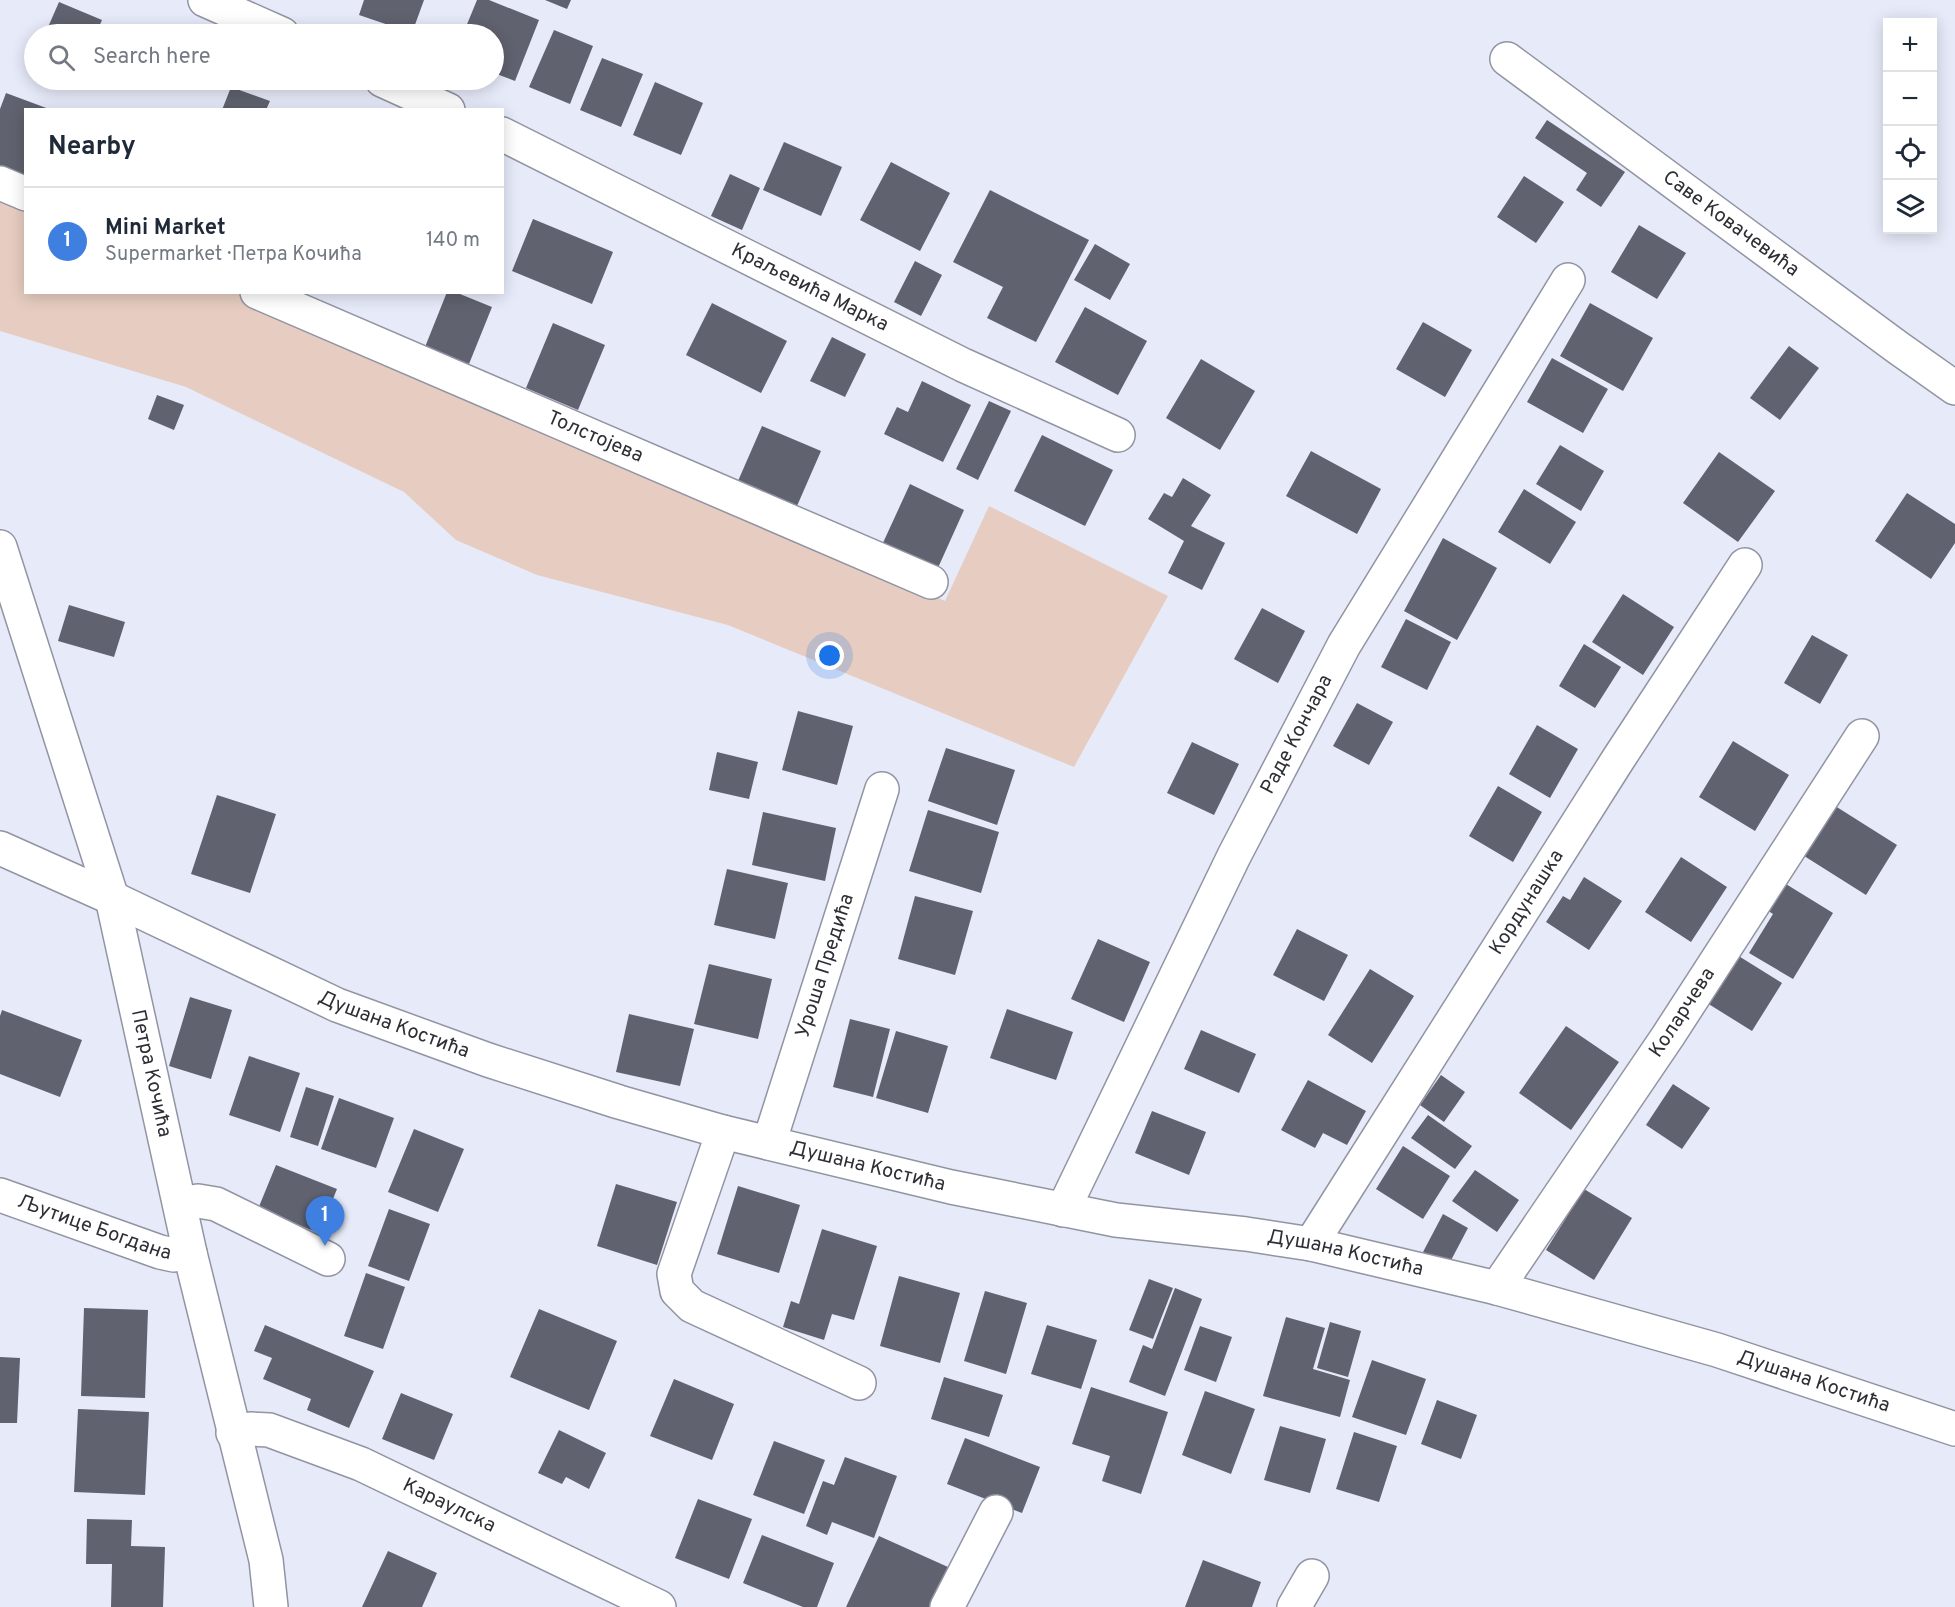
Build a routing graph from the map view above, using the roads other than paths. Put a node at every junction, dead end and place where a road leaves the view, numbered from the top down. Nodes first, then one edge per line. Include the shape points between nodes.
1 (206, 0) edge
2 (260, 24) edge
3 (1507, 59) dead end
4 (404, 90) edge
5 (444, 108) edge
6 (504, 135) edge
7 (0, 183) edge
8 (24, 193) edge
9 (1568, 280) dead end
10 (262, 294) edge
11 (1955, 388) edge
12 (1118, 435) dead end
13 (0, 547) edge
14 (1745, 565) dead end
15 (932, 582) dead end
16 (1862, 736) dead end
17 (882, 789) dead end
18 (0, 848) edge
19 (112, 898) junction
20 (723, 1132) junction
21 (769, 1143) junction
22 (0, 1195) edge
23 (180, 1204) junction
24 (1063, 1210) junction
25 (1311, 1244) junction
26 (190, 1253) junction
27 (328, 1259) dead end
28 (1497, 1288) junction
29 (859, 1383) dead end
30 (1955, 1429) edge
31 (234, 1433) junction
32 (996, 1512) dead end
33 (1312, 1576) dead end
34 (271, 1607) edge
35 (659, 1607) edge
36 (947, 1607) edge
37 (1294, 1607) edge

1 - 2 street
3 - 11 street, Саве Ковачевића
4 - 5 street
6 - 12 street, Краљевића Марка via 963,365
7 - 8 street
9 - 24 street, Раде Кончара via 1344,645 1234,856
10 - 15 street, Толстојева
13 - 19 street, Петра Кочића
14 - 25 street, Кордунашка
16 - 28 street, Коларчева via 1668,1036
17 - 21 street, Уроша Предића
18 - 19 street, Душана Костића
19 - 20 street, Душана Костића via 337,1005 488,1060
19 - 23 street, Петра Кочића
20 - 21 street, Душана Костића
20 - 29 street via 674,1274 677,1291 692,1306
21 - 24 street, Душана Костића
22 - 26 street, Љутице Богдана via 160,1252
23 - 26 street, Петра Кочића
23 - 27 street via 216,1204
24 - 25 street, Душана Костића
25 - 28 street, Душана Костића
26 - 31 street, Петра Кочића
28 - 30 street, Душана Костића via 1717,1350
31 - 34 street, Петра Кочића via 266,1560
31 - 35 street, Караулска via 269,1430 361,1464
32 - 36 street
33 - 37 street

